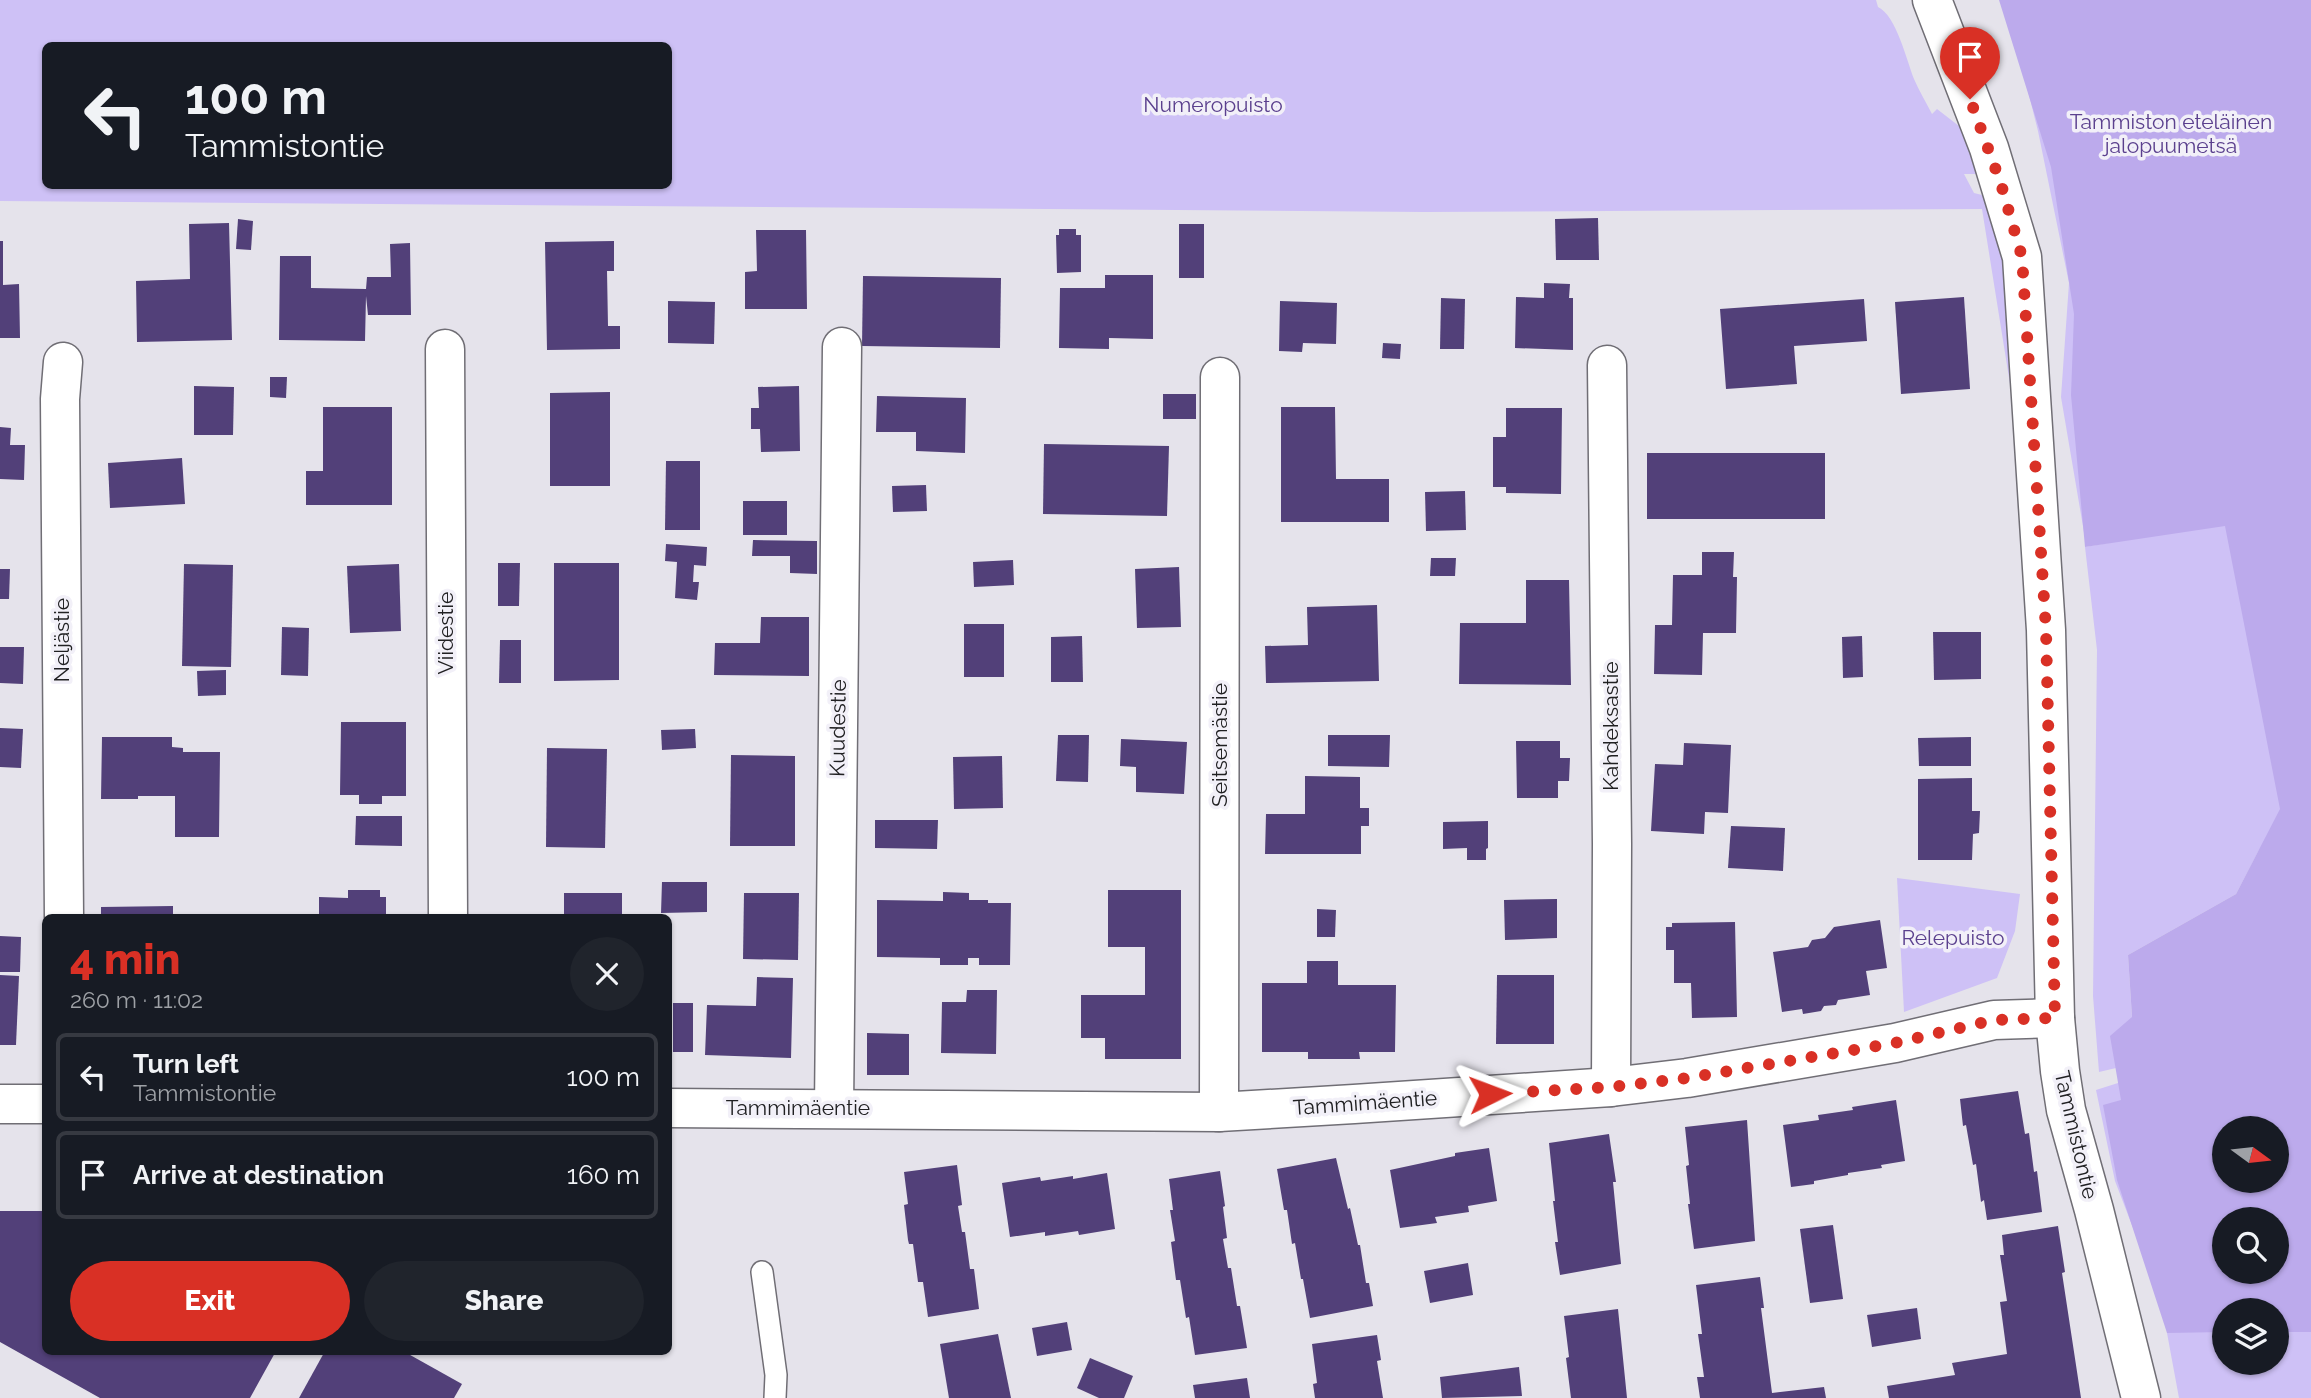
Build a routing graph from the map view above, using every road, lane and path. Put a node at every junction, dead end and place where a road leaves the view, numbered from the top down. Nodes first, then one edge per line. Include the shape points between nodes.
1 (1932, 0) edge
2 (842, 347) dead end
3 (445, 349) dead end
4 (63, 362) dead end
5 (1607, 365) dead end
6 (1220, 377) dead end
7 (64, 914) edge
8 (447, 914) edge
9 (2055, 1018) junction
10 (1611, 1087) junction
11 (0, 1104) edge
12 (42, 1104) edge
13 (672, 1108) edge
14 (834, 1108) junction
15 (1219, 1112) junction
16 (762, 1272) dead end
17 (775, 1398) edge
18 (2141, 1398) edge

1 - 9 street, Tammistontie via 1989,148 2022,257 2046,630
2 - 14 street, Kuudestie
3 - 8 street, Viidestie
4 - 7 street, Neljästie
5 - 10 street, Kahdeksastie
6 - 15 street, Seitsemästie
9 - 10 street, Tammimäentie via 1994,1020 1895,1043
9 - 18 street, Tammistontie via 2066,1110
10 - 15 street, Tammimäentie
11 - 12 street
13 - 14 street, Tammimäentie
14 - 15 street, Tammimäentie
16 - 17 lane

